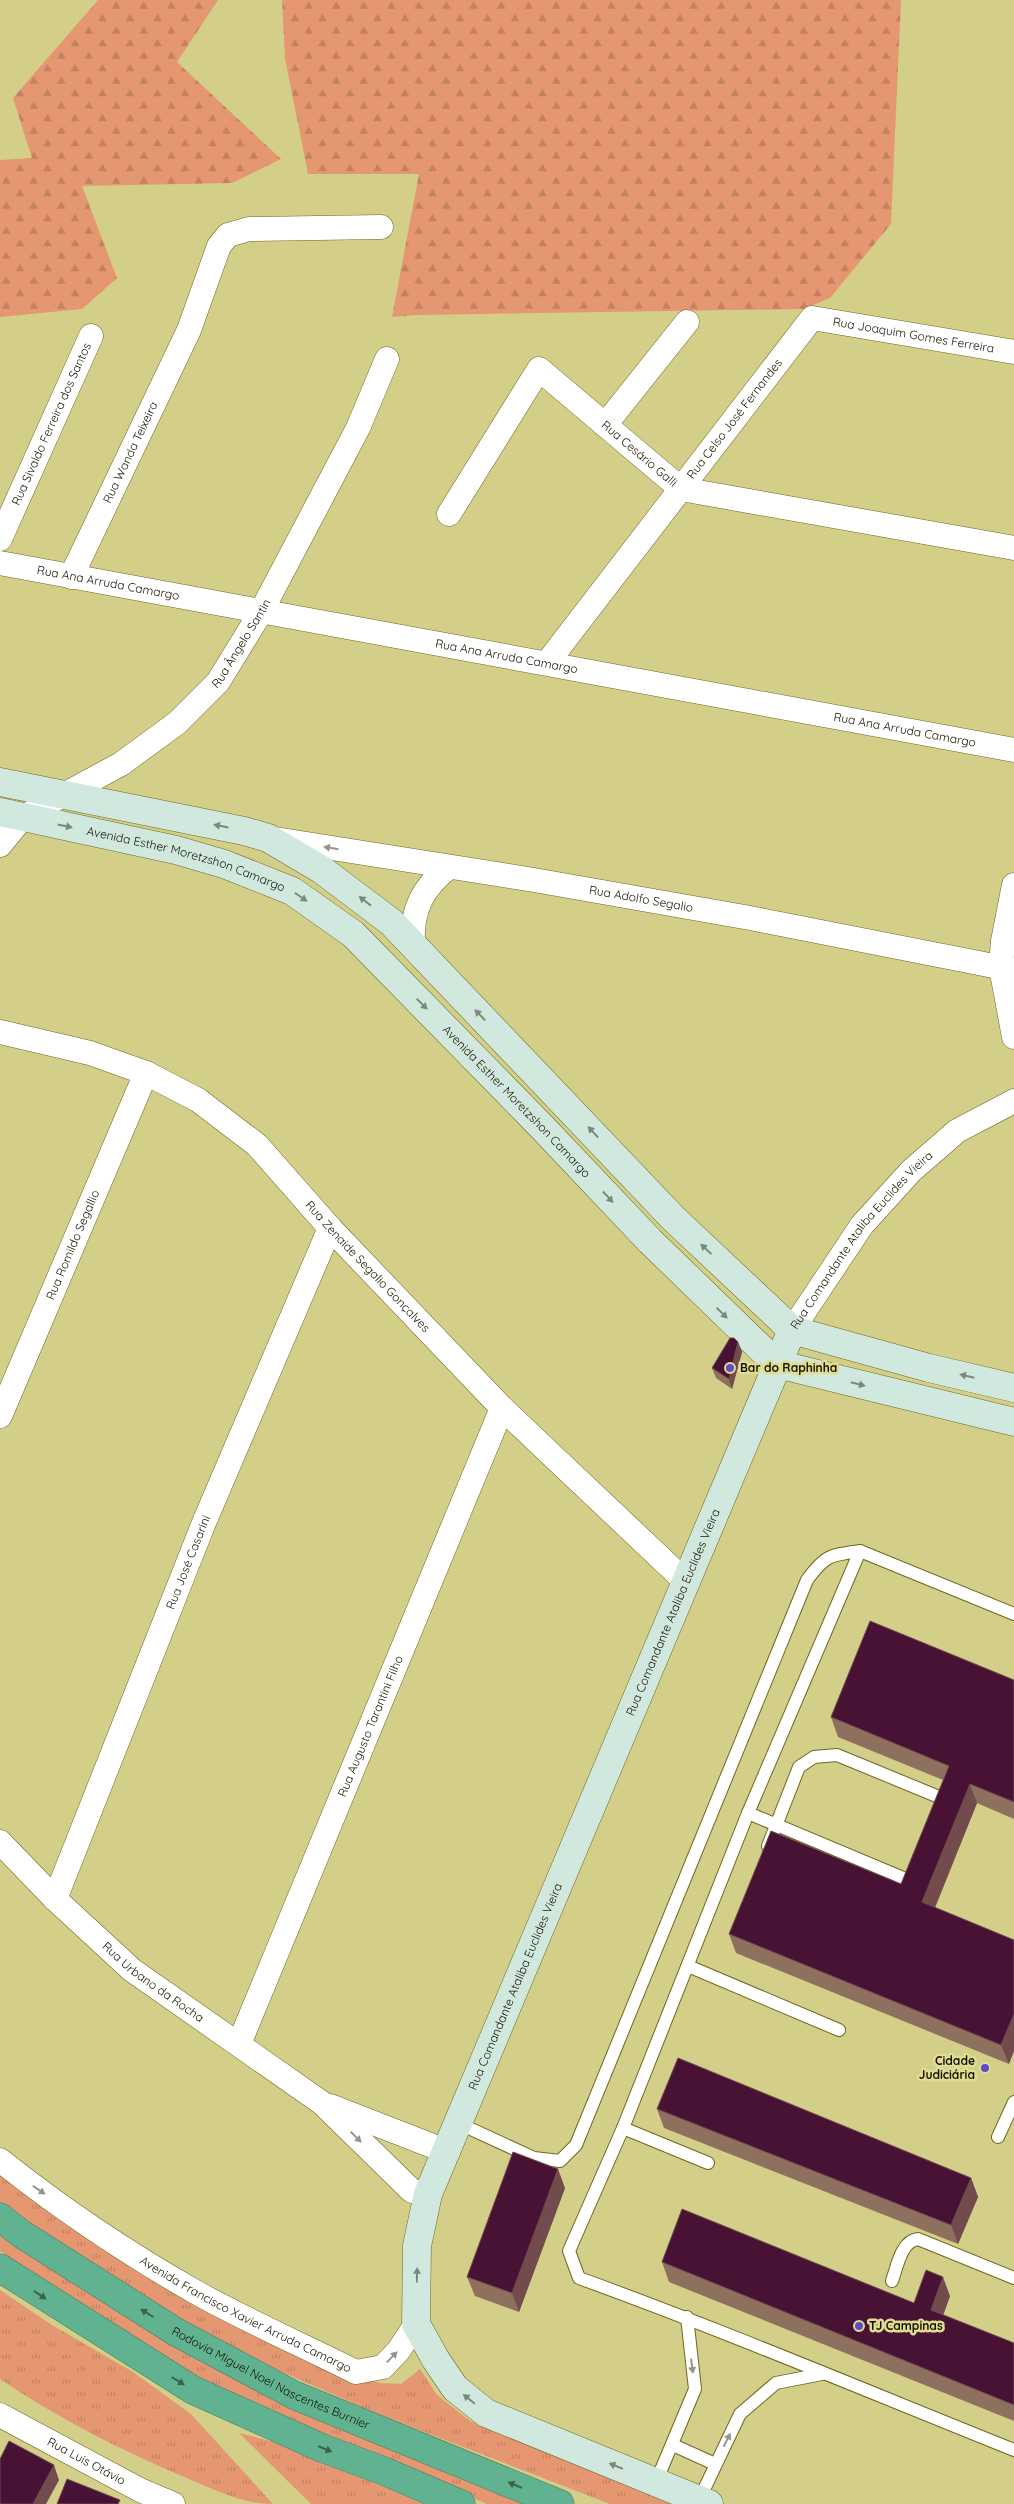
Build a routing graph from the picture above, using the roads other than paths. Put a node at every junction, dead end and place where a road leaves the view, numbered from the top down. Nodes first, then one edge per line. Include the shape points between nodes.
1 (381, 227) dead end
2 (812, 318) joint
3 (687, 322) dead end
4 (92, 336) dead end
5 (1014, 352) edge
6 (387, 359) dead end
7 (605, 425) junction
8 (681, 489) junction
9 (449, 514) dead end
10 (0, 539) edge
11 (1014, 548) edge
12 (0, 563) edge
13 (71, 577) junction
14 (261, 612) junction
15 (547, 663) junction
16 (1014, 750) edge
17 (0, 782) edge
18 (60, 796) junction
19 (12, 815) edge
20 (268, 838) junction
21 (0, 845) edge
22 (449, 867) junction
23 (1014, 885) edge
24 (413, 943) junction
25 (1008, 969) edge
26 (0, 1032) edge
27 (1014, 1037) edge
28 (146, 1073) junction
29 (1014, 1101) edge
30 (330, 1228) junction
31 (792, 1330) junction
32 (777, 1364) junction
33 (1014, 1388) edge
34 (502, 1408) junction
35 (0, 1416) edge
36 (1014, 1422) edge
37 (860, 1551) junction
38 (687, 1583) junction
39 (1014, 1614) edge
40 (939, 1797) edge
41 (748, 1814) junction
42 (777, 1825) junction
43 (0, 1842) edge
44 (762, 1861) edge
45 (908, 1880) edge
46 (55, 1899) junction
47 (688, 1966) junction
48 (839, 2030) dead end
49 (239, 2044) junction
50 (1014, 2102) edge
51 (322, 2103) junction
52 (460, 2124) junction
53 (623, 2128) junction
54 (998, 2137) dead end
55 (448, 2152) junction
56 (0, 2160) edge
57 (708, 2163) dead end
58 (428, 2194) junction
59 (0, 2217) edge
60 (0, 2268) edge
61 (1014, 2278) edge
62 (892, 2282) dead end
63 (687, 2317) junction
64 (416, 2324) junction
65 (823, 2374) junction
66 (0, 2415) edge
67 (673, 2445) junction
68 (1014, 2450) edge
69 (715, 2464) junction
70 (656, 2482) junction
71 (704, 2502) edge
72 (173, 2504) edge
73 (461, 2504) edge
74 (560, 2504) edge

1 - 13 street, Rua Wanda Teixeira via 249,229 228,235 219,246 189,330
2 - 5 street, Rua Joaquim Gomes Ferreira
2 - 8 street, Rua Celso José Fernandes
3 - 7 street
4 - 10 street, Rua Sivaldo Ferreira dos Santos
6 - 14 street, Rua Ângelo Santin via 358,428
7 - 8 street, Rua Cesário Galli
7 - 9 street, Rua Cesário Galli via 539,369
8 - 11 street, Rua Cesário Galli
8 - 15 street, Rua Celso José Fernandes
12 - 13 street, Rua Ana Arruda Camargo
13 - 14 street, Rua Ana Arruda Camargo
14 - 15 street, Rua Ana Arruda Camargo
14 - 18 street, Rua Ângelo Santin via 218,682 177,724 122,764
15 - 16 street, Rua Ana Arruda Camargo
17 - 18 street
18 - 19 street, Rua Ângelo Santin
20 -> 18 street
19 - 21 street, Rua Ângelo Santin
19 -> 32 street, Avenida Esther Moretzshon Camargo via 176,850 224,864 292,891 353,934 650,1241
22 -> 20 street, Rua Adolfo Segalio
24 -> 20 street via 360,897
22 - 24 street via 421,896 412,926
22 - 25 street, Rua Adolfo Segalio via 750,918
23 - 25 street via 1004,941
31 -> 24 street via 673,1218
25 - 27 street
26 - 28 street, Rua Zenaide Segalio Gonçalves via 90,1053
28 - 30 street, Rua Zenaide Segalio Gonçalves via 198,1100 257,1145
28 - 35 street, Rua Romildo Segallio
29 - 31 street, Rua Comandante Ataliba Euclides Vieira via 957,1130 911,1171 862,1225
30 - 34 street, Rua Zenaide Segalio Gonçalves
30 - 46 street, Rua José Casarini via 203,1525
31 - 32 street, Rua Comandante Ataliba Euclides Vieira
33 -> 31 street
32 -> 36 street
32 - 38 street, Rua Comandante Ataliba Euclides Vieira
34 - 38 street, Rua Zenaide Segalio Gonçalves
34 - 49 street, Rua Augusto Tarantini Filho
37 - 39 lane
37 - 41 lane
37 - 52 lane via 820,1561 806,1580 576,2145 560,2161 534,2158
38 - 52 street, Rua Comandante Ataliba Euclides Vieira
40 - 42 lane via 837,1755 814,1757 799,1767
41 - 42 lane
41 - 47 lane
42 - 44 lane
42 - 45 lane
43 - 46 street, Rua Urbano da Rocha
46 - 49 street, Rua Urbano da Rocha via 132,1970
47 - 48 lane
47 - 53 lane
49 - 51 street, Rua Urbano da Rocha
50 - 54 lane
51 - 55 street, Rua Urbano da Rocha
51 -> 58 street, Rua Urbano da Rocha via 412,2191
52 - 55 street, Rua Comandante Ataliba Euclides Vieira
53 - 57 lane
53 - 63 lane via 569,2251 579,2278
55 - 58 street, Rua Comandante Ataliba Euclides Vieira
56 -> 64 street, Avenida Francisco Xavier Arruda Camargo via 26,2181 199,2294 356,2372 383,2367
64 -> 58 street, Rua Comandante Ataliba Euclides Vieira via 418,2246
74 -> 59 highway, Rodovia Miguel Noel Nascentes Burnier via 294,2395 176,2332
60 -> 73 highway via 192,2390 322,2448
61 - 62 lane via 918,2239 905,2246
63 - 65 lane
63 -> 67 lane via 695,2389
70 -> 64 street via 486,2413 455,2388
65 - 68 lane
69 -> 65 lane via 740,2414 776,2383
66 - 72 street, Rua Luis Otávio via 140,2490
67 - 69 lane
67 - 70 lane
69 - 71 lane
70 - 71 street

